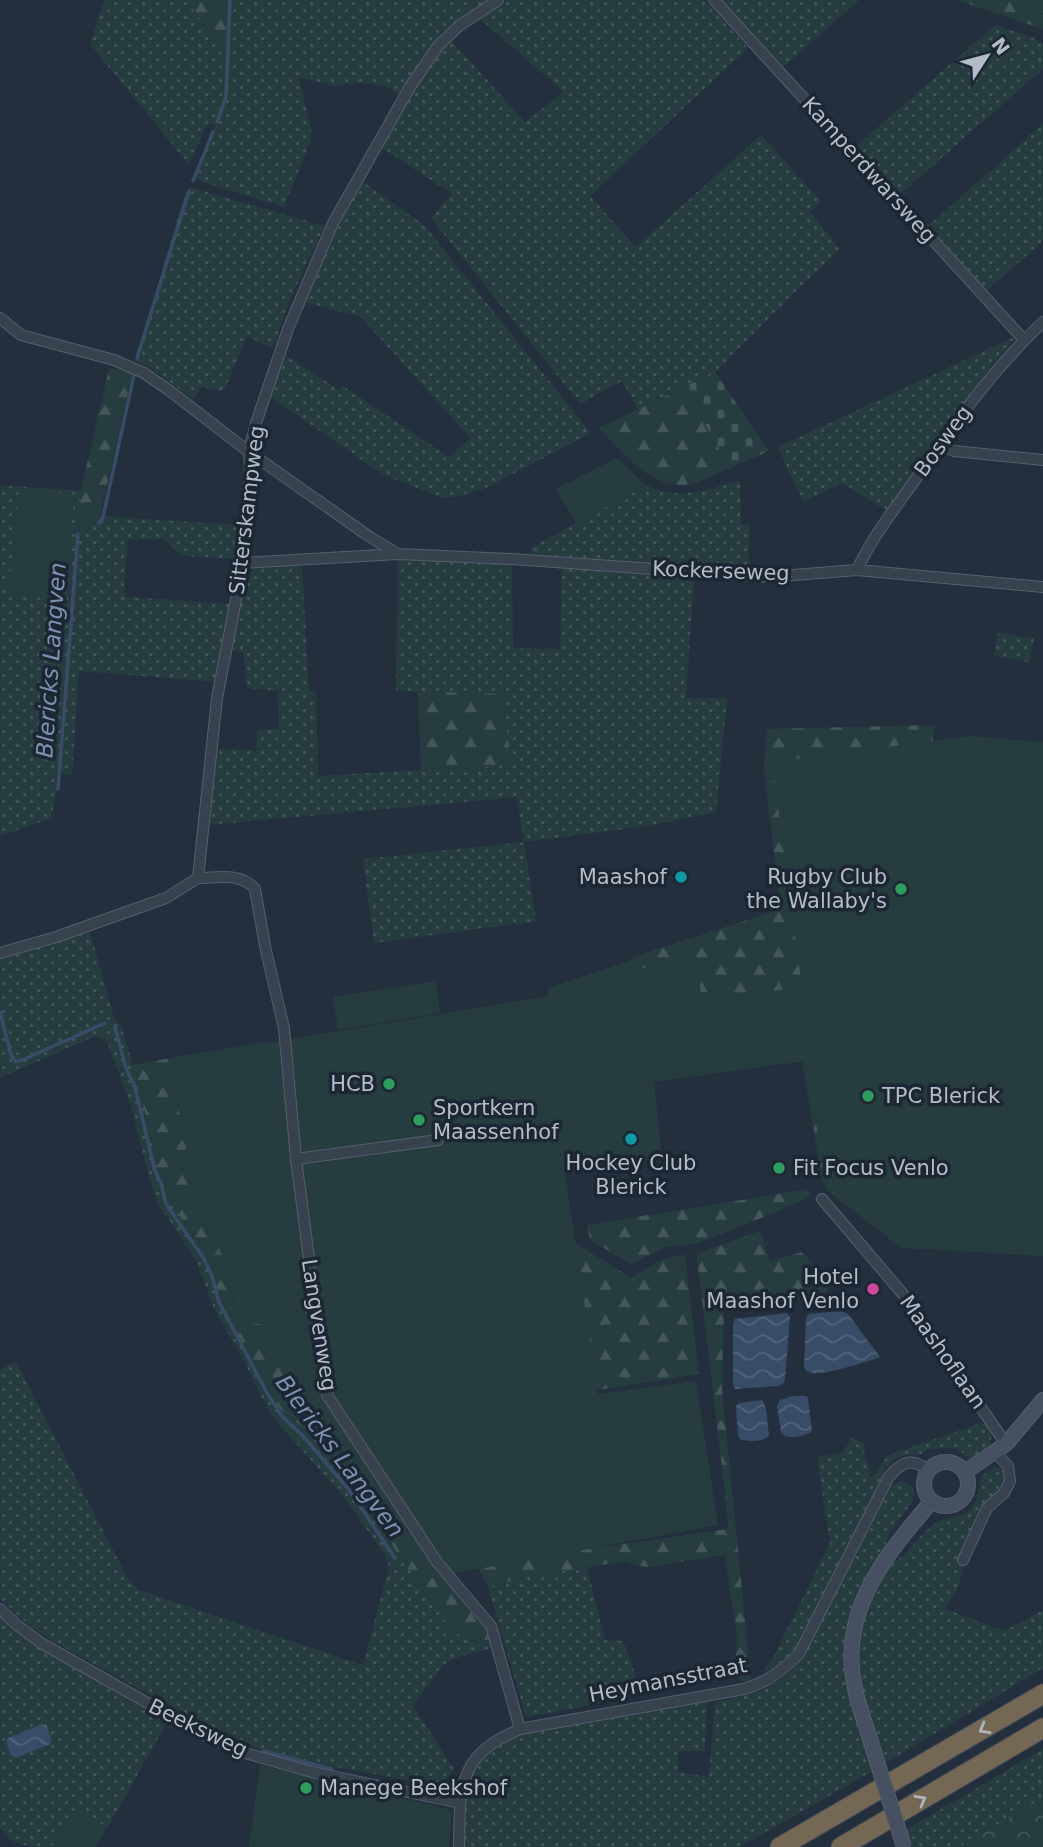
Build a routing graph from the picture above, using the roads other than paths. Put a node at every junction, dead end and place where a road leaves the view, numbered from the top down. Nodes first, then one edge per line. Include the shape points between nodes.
1 (498, 0) edge
2 (714, 0) edge
3 (0, 318) edge
4 (1043, 322) edge
5 (1024, 340) junction
6 (940, 444) junction
7 (249, 452) junction
8 (1043, 460) edge
9 (398, 554) junction
10 (243, 563) junction
11 (857, 570) junction
12 (1043, 587) edge
13 (198, 878) junction
14 (0, 953) edge
15 (438, 1140) dead end
16 (296, 1159) junction
17 (822, 1199) dead end
18 (1043, 1400) edge
19 (1001, 1448) junction
20 (928, 1470) junction
21 (965, 1472) junction
22 (932, 1501) junction
23 (963, 1560) dead end
24 (0, 1609) edge
25 (1043, 1694) edge
26 (1043, 1728) edge
27 (520, 1729) junction
28 (460, 1803) junction
29 (459, 1847) edge
30 (780, 1847) edge
31 (841, 1847) edge
32 (904, 1847) edge

1 - 7 street, Sitterskampweg via 438,46 333,223 288,329
2 - 5 street, Kamperdwarsweg
3 - 7 street, Kockerseweg via 21,335 114,360 144,373
4 - 5 street, Bosweg
5 - 6 street, Bosweg
6 - 8 street via 954,451
6 - 11 street, Bosweg via 868,546
7 - 9 street, Kockerseweg
7 - 10 street, Sitterskampweg
9 - 10 street, Kockerseweg
9 - 11 street, Kockerseweg via 768,577
10 - 13 street, Sitterskampweg via 217,698
11 - 12 street, Kockerseweg
13 - 14 street via 166,898
13 - 16 street, Langvenweg via 240,878 254,889 284,1028
15 - 16 street
16 - 27 street, Langvenweg via 327,1395 437,1562 491,1626
17 - 19 street, Maashoflaan via 902,1293
18 - 19 street
19 - 21 street
19 - 23 street via 1010,1481 987,1508
20 - 21 street via 947,1461
20 - 22 street via 925,1491
20 - 27 street, Heymansstraat via 914,1462 905,1463 888,1478 799,1654 776,1675 744,1689
21 - 22 street via 969,1485 959,1503 946,1507
22 - 32 street, bridge via 882,1566 859,1607 852,1636 856,1692
24 - 28 street, Beeksweg via 41,1643 206,1736 245,1753
25 -> 30 highway
31 -> 26 highway
27 - 28 street, Heymansstraat via 480,1753 467,1772
28 - 29 street, Heymansstraat

